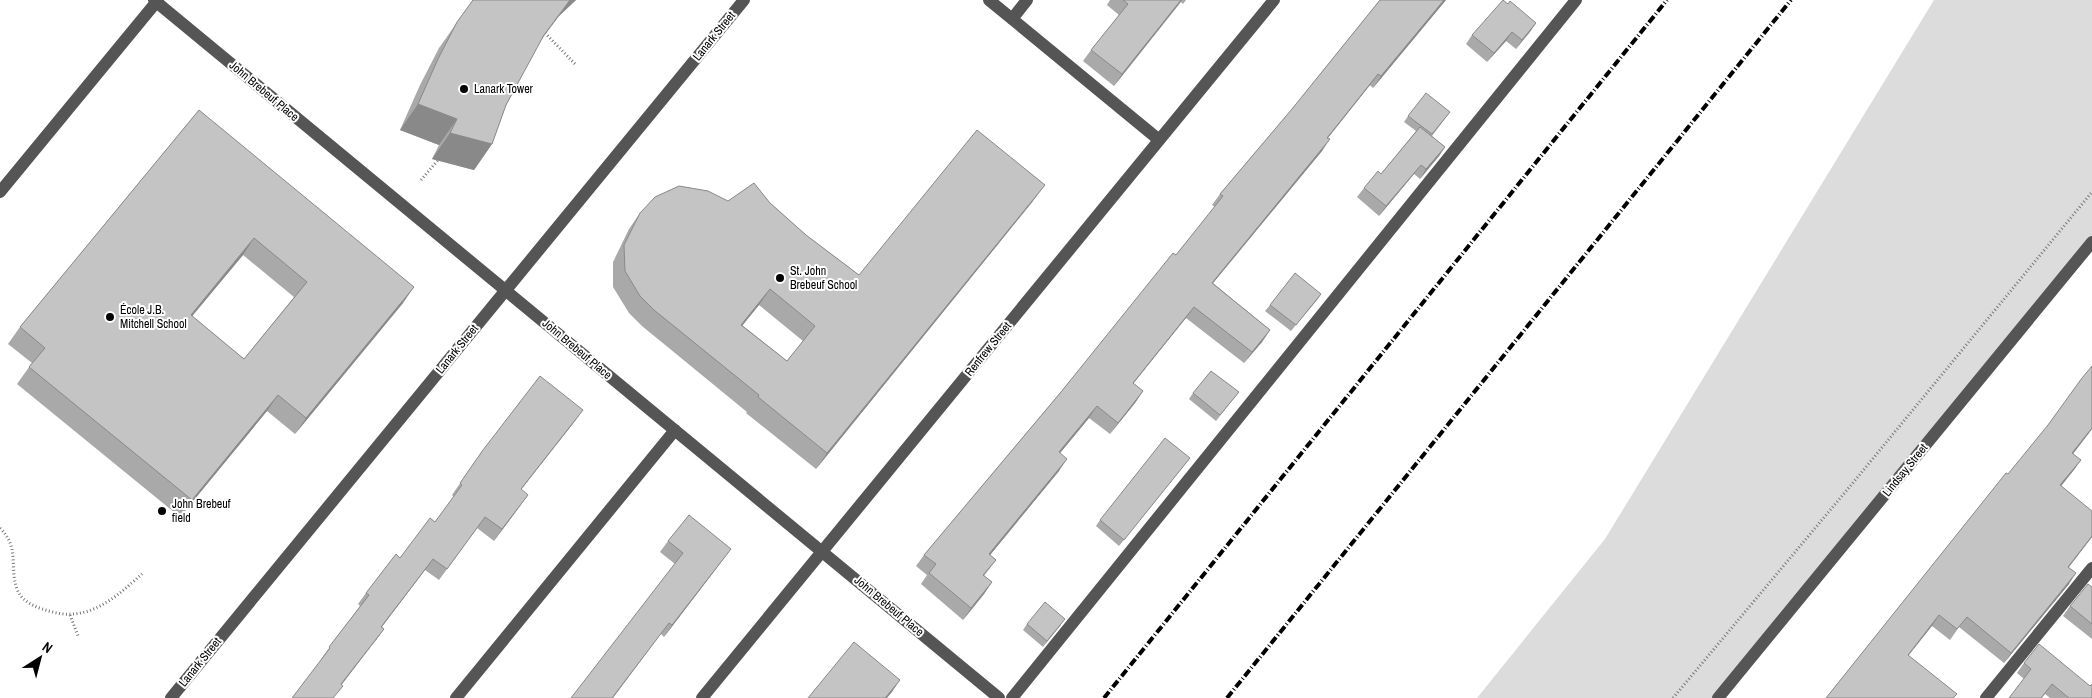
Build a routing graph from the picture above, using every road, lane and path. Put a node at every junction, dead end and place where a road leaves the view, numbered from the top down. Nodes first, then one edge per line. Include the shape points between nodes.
1 (744, 0) edge
2 (989, 0) edge
3 (1027, 0) edge
4 (1274, 0) edge
5 (1576, 0) edge
6 (156, 1) edge
7 (1012, 19) junction
8 (545, 34) edge
9 (576, 65) dead end
10 (1158, 139) junction
11 (438, 160) dead end
12 (421, 180) dead end
13 (0, 192) edge
14 (2092, 192) edge
15 (2092, 242) edge
16 (506, 290) junction
17 (676, 430) junction
18 (0, 528) edge
19 (823, 552) junction
20 (2092, 568) edge
21 (144, 573) dead end
22 (70, 615) junction
23 (78, 636) dead end
24 (171, 698) edge
25 (456, 698) edge
26 (702, 698) edge
27 (999, 698) edge
28 (1012, 698) edge
29 (1673, 698) edge
30 (1718, 698) edge
31 (1986, 698) edge

1 - 16 street, Lanark Street
2 - 7 street
3 - 7 street
4 - 10 street, Renfrew Street
5 - 28 street
6 - 13 street
6 - 16 street, John Brebeuf Place
7 - 10 street
8 - 9 path
10 - 19 street, Renfrew Street
11 - 12 path
14 - 29 path
15 - 30 street, Lindsay Street
16 - 17 street, John Brebeuf Place
16 - 24 street, Lanark Street
17 - 19 street, John Brebeuf Place
17 - 25 street
18 - 22 path via 12,545 17,588 24,600 34,606
19 - 26 street, Renfrew Street
19 - 27 street, John Brebeuf Place
20 - 31 street
21 - 22 path via 118,596 82,613
22 - 23 path

